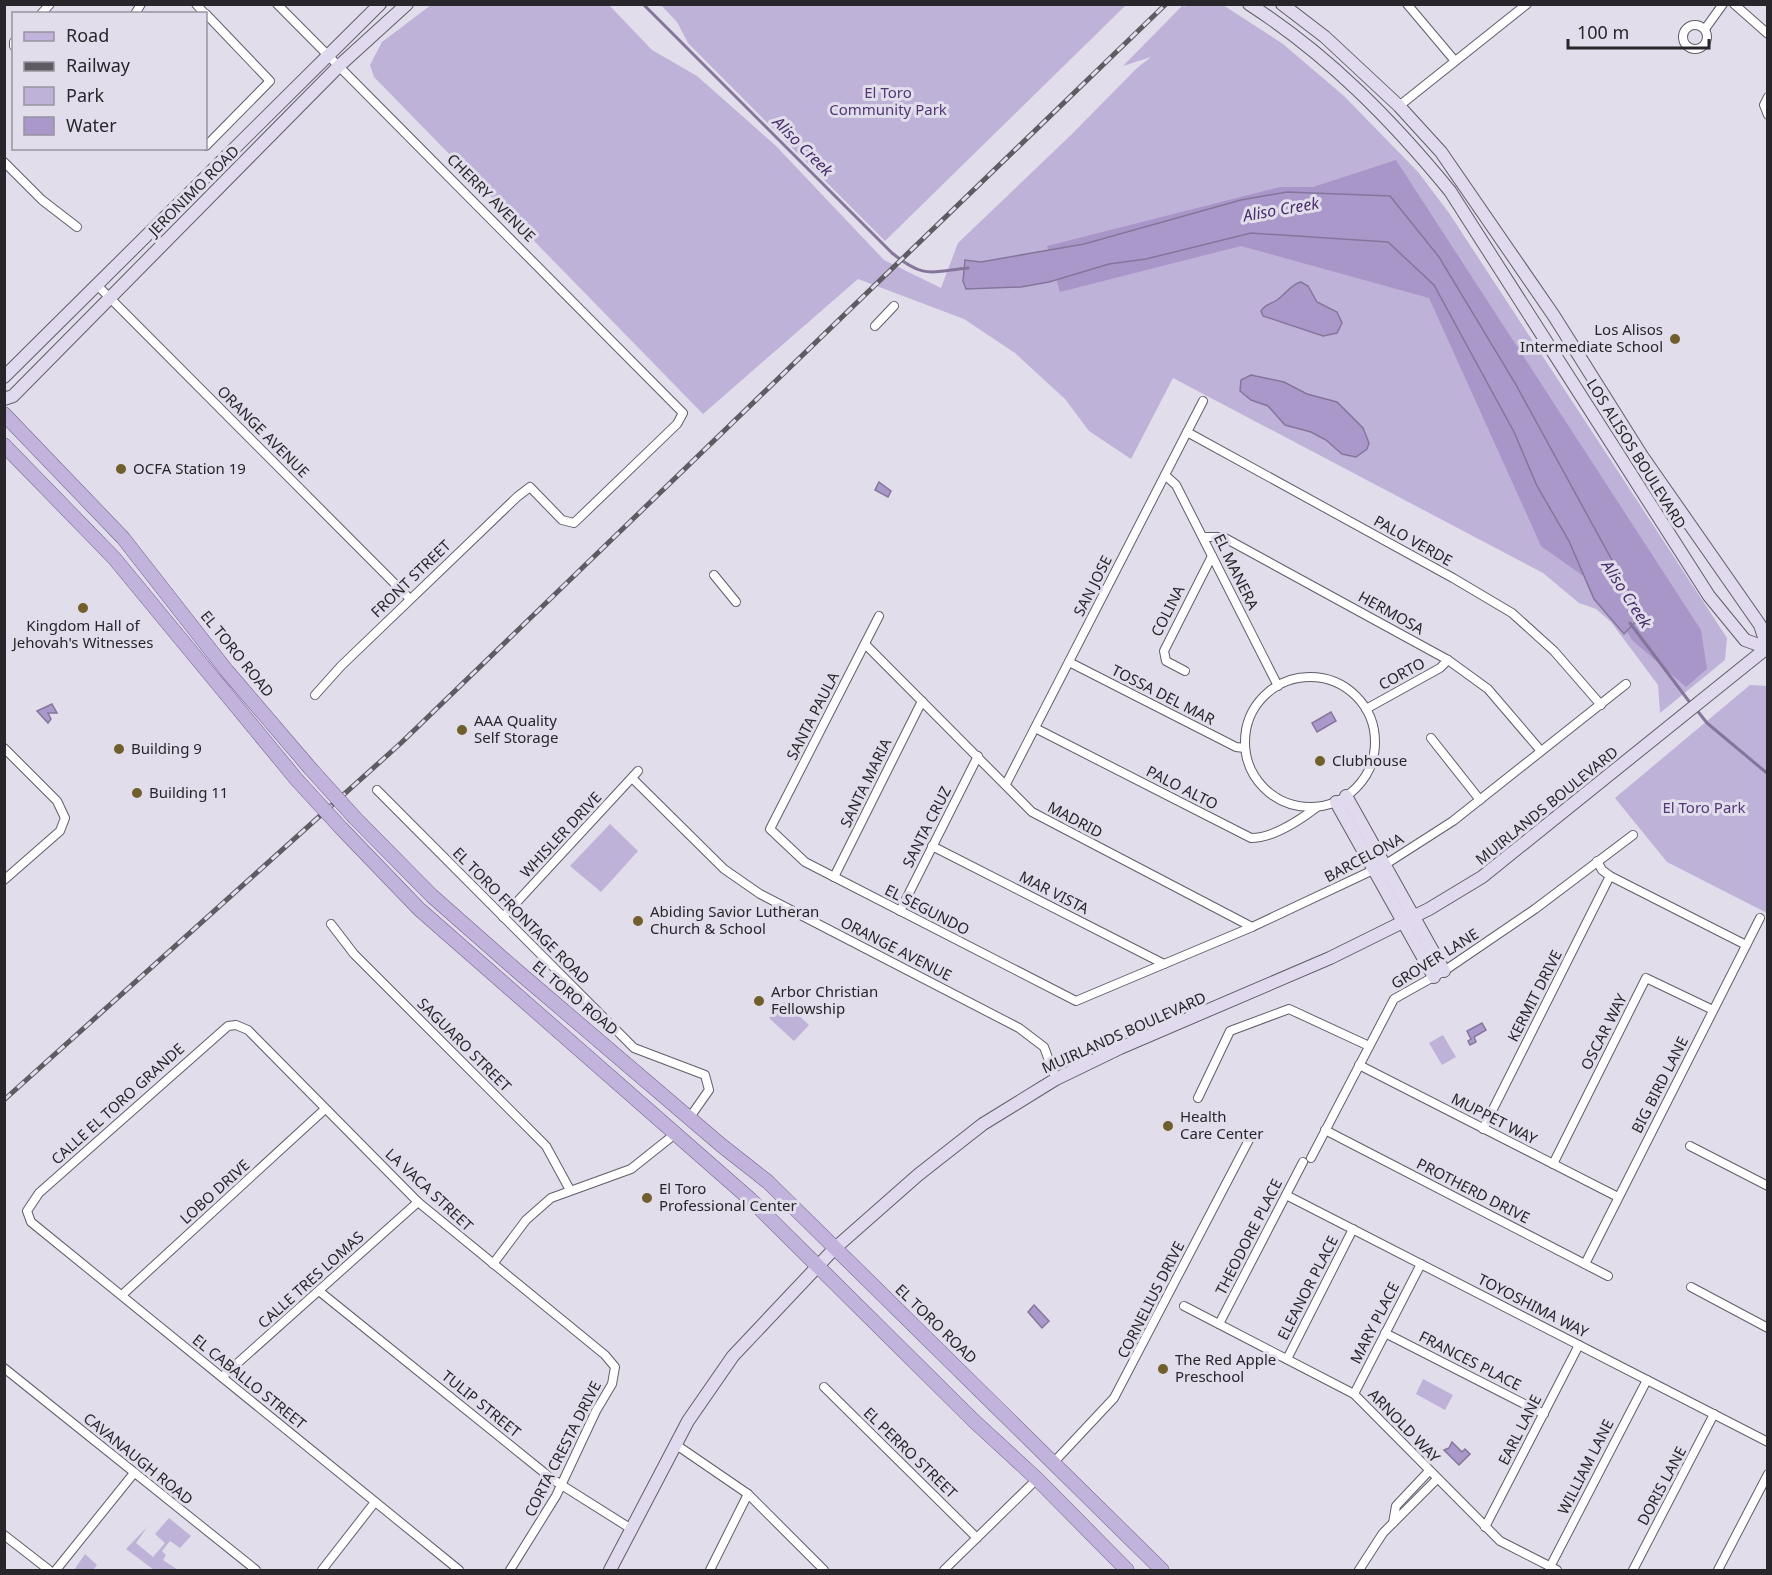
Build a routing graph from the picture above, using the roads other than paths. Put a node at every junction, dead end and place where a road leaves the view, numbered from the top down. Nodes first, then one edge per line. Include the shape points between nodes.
1 (380, 4) edge
2 (407, 4) edge
3 (1249, 4) edge
4 (1282, 4) edge
5 (1407, 4) edge
6 (1527, 4) edge
7 (1723, 4) edge
8 (1734, 4) edge
9 (279, 5) edge
10 (207, 16) edge
11 (1704, 29) dead end
12 (1767, 34) edge
13 (328, 54) junction
14 (1455, 61) junction
15 (340, 65) junction
16 (1767, 97) edge
17 (1399, 106) junction
18 (1767, 114) edge
19 (207, 146) edge
20 (4, 162) edge
21 (77, 227) dead end
22 (97, 285) junction
23 (109, 297) junction
24 (894, 306) dead end
25 (874, 326) dead end
26 (4, 377) edge
27 (4, 399) edge
28 (1203, 401) dead end
29 (4, 414) edge
30 (1187, 432) junction
31 (4, 446) edge
32 (1165, 475) junction
33 (530, 487) joint
34 (1203, 537) junction
35 (1212, 556) junction
36 (714, 575) dead end
37 (411, 599) junction
38 (736, 602) dead end
39 (879, 616) dead end
40 (865, 644) junction
41 (1767, 648) edge
42 (1448, 660) junction
43 (1069, 662) junction
44 (1185, 671) dead end
45 (1626, 684) dead end
46 (1278, 686) junction
47 (315, 695) dead end
48 (922, 701) junction
49 (1601, 705) junction
50 (1366, 709) junction
51 (1035, 728) junction
52 (1431, 738) dead end
53 (4, 748) edge
54 (1245, 748) junction
55 (1541, 751) junction
56 (978, 756) junction
57 (635, 775) joint
58 (1006, 784) junction
59 (377, 790) dead end
60 (1341, 799) junction
61 (1480, 800) junction
62 (1317, 807) junction
63 (770, 829) joint
64 (1633, 835) dead end
65 (932, 846) junction
66 (1597, 861) junction
67 (1386, 864) junction
68 (1374, 870) junction
69 (1610, 876) junction
70 (834, 877) junction
71 (4, 880) edge
72 (900, 911) junction
73 (503, 917) junction
74 (1760, 918) dead end
75 (1409, 919) junction
76 (332, 924) dead end
77 (1252, 927) junction
78 (1746, 945) junction
79 (1164, 964) junction
80 (1439, 974) junction
81 (1080, 1000) joint
82 (1713, 1010) junction
83 (233, 1025) joint
84 (1369, 1046) junction
85 (1359, 1065) junction
86 (1056, 1079) junction
87 (1198, 1098) dead end
88 (325, 1109) junction
89 (690, 1117) junction
90 (1483, 1129) junction
91 (1326, 1130) junction
92 (675, 1134) junction
93 (1251, 1136) dead end
94 (1690, 1146) dead end
95 (1311, 1158) dead end
96 (1303, 1162) dead end
97 (1553, 1164) junction
98 (1767, 1186) edge
99 (570, 1191) junction
100 (1286, 1195) junction
101 (1618, 1197) junction
102 (418, 1202) junction
103 (27, 1211) joint
104 (1353, 1229) junction
105 (834, 1249) junction
106 (493, 1264) junction
107 (1420, 1264) junction
108 (1585, 1264) junction
109 (817, 1267) junction
110 (1608, 1276) dead end
111 (1691, 1287) dead end
112 (319, 1291) junction
113 (122, 1295) junction
114 (1184, 1306) dead end
115 (1219, 1324) junction
116 (1767, 1328) edge
117 (1385, 1333) junction
118 (1579, 1345) junction
119 (1287, 1359) junction
120 (615, 1367) joint
121 (4, 1368) edge
122 (222, 1377) junction
123 (1647, 1380) junction
124 (824, 1388) dead end
125 (1354, 1394) junction
126 (1544, 1414) junction
127 (1714, 1414) junction
128 (1767, 1442) edge
129 (675, 1443) junction
130 (1054, 1462) junction
131 (1429, 1471) junction
132 (134, 1473) junction
133 (1767, 1474) edge
134 (1037, 1479) junction
135 (1437, 1479) junction
136 (561, 1485) junction
137 (748, 1494) junction
138 (375, 1502) junction
139 (1393, 1523) junction
140 (1485, 1527) junction
141 (633, 1530) junction
142 (4, 1535) edge
143 (977, 1538) junction
144 (1553, 1569) edge
145 (49, 1570) edge
146 (56, 1570) edge
147 (256, 1570) edge
148 (322, 1570) edge
149 (459, 1570) edge
150 (510, 1570) edge
151 (610, 1570) edge
152 (710, 1570) edge
153 (824, 1570) edge
154 (944, 1570) edge
155 (1127, 1570) edge
156 (1162, 1570) edge
157 (1359, 1570) edge
158 (1633, 1570) edge
159 (1718, 1570) edge

1 - 13 main road, JERONIMO ROAD
2 - 15 main road, JERONIMO ROAD
3 - 41 main road, LOS ALISOS BOULEVARD via 1309,45 1337,70 1408,140 1450,191 1709,596 1745,640
4 - 17 main road, LOS ALISOS BOULEVARD via 1325,37
5 - 14 street
6 - 14 street
7 - 11 street
8 - 12 street
9 - 13 street, CHERRY AVENUE
10 - 19 street via 270,81
13 - 15 street, CHERRY AVENUE
13 - 22 main road, JERONIMO ROAD
14 - 17 street
15 - 23 main road, JERONIMO ROAD
15 - 33 street, CHERRY AVENUE via 683,413 677,424 578,520 562,520
16 - 18 street
17 - 41 main road, LOS ALISOS BOULEVARD via 1442,152 1478,203 1642,456 1760,625
20 - 21 street via 42,200
22 - 23 street, ORANGE AVENUE
22 - 26 main road, JERONIMO ROAD
23 - 27 main road, JERONIMO ROAD via 13,396
23 - 37 street, ORANGE AVENUE
24 - 25 street
28 - 30 street, SAN JOSE
29 - 89 main road, EL TORO ROAD, bridge via 123,538 228,671 355,818 432,896
30 - 32 street, SAN JOSE
30 - 49 street, PALO VERDE via 1512,613 1554,651
31 - 92 main road, bridge via 114,558 297,780 419,909
32 - 34 street, EL MANERA via 1176,485
32 - 43 street, SAN JOSE
33 - 37 street, FRONT STREET
34 - 35 street, EL MANERA
34 - 42 street, HERMOSA via 1223,537
35 - 44 street, COLINA via 1164,651 1166,661
35 - 46 street, EL MANERA
36 - 38 street
37 - 47 street, FRONT STREET
39 - 40 street, SANTA PAULA
40 - 48 street, MADRID
40 - 63 street, SANTA PAULA
41 - 75 main road, MUIRLANDS BOULEVARD via 1482,877
42 - 50 street, CORTO
42 - 55 street, HERMOSA via 1488,689
43 - 51 street, SAN JOSE
43 - 54 street, TOSSA DEL MAR via 1236,747
45 - 49 street, BARCELONA
46 - 50 street via 1293,679 1327,679 1356,696
46 - 54 street via 1255,707 1247,727
48 - 56 street, MADRID
48 - 70 street, SANTA MARIA
49 - 55 street, BARCELONA
50 - 60 street via 1374,732 1373,757 1363,779
51 - 58 street, SAN JOSE
51 - 62 street, PALO ALTO via 1251,838 1266,836 1301,820
52 - 61 street
53 - 71 street via 57,801 65,818 60,831
54 - 62 street via 1250,768 1269,793 1287,803
55 - 61 street, BARCELONA
56 - 58 street, MADRID
56 - 65 street, SANTA CRUZ
57 - 73 street, WHISLER DRIVE
57 - 86 street, ORANGE AVENUE via 724,869 760,894 1019,1028 1044,1047
58 - 77 street, MADRID via 1040,818
59 - 73 street, EL TORO FRONTAGE ROAD
60 - 62 street
60 - 67 main road
60 - 68 main road
61 - 67 street, BARCELONA
63 - 70 street, EL SEGUNDO via 805,862
64 - 66 street, GROVER LANE
65 - 72 street, SANTA CRUZ
65 - 79 street, MAR VISTA
66 - 69 street
66 - 80 street, GROVER LANE via 1536,909
67 - 68 street, BARCELONA
67 - 75 main road
68 - 75 main road
68 - 77 street, BARCELONA
69 - 78 street
69 - 90 street, KERMIT DRIVE
70 - 72 street, EL SEGUNDO
72 - 81 street, EL SEGUNDO via 1071,999
73 - 89 street, EL TORO FRONTAGE ROAD via 638,1051 705,1075 709,1090
74 - 78 street, BIG BIRD LANE
75 - 80 main road
75 - 86 main road, MUIRLANDS BOULEVARD
76 - 99 street, SAGUARO STREET via 354,954 546,1146
77 - 79 street, BARCELONA
78 - 82 street, BIG BIRD LANE
79 - 81 street, BARCELONA
80 - 84 street, GROVER LANE via 1394,999
82 - 97 street, OSCAR WAY via 1646,978
82 - 101 street, BIG BIRD LANE
83 - 88 street, LA VACA STREET via 248,1030
83 - 103 street, CALLE EL TORO GRANDE via 217,1034 39,1193
84 - 85 street, GROVER LANE
84 - 87 street via 1297,1011 1282,1010 1230,1031
85 - 90 street, MUPPET WAY
85 - 91 street, GROVER LANE
86 - 105 main road, MUIRLANDS BOULEVARD via 975,1130
88 - 102 street, LA VACA STREET
88 - 113 street, LOBO DRIVE
89 - 92 main road
89 - 105 main road, EL TORO ROAD via 768,1182
90 - 97 street, MUPPET WAY
91 - 95 street, GROVER LANE
91 - 108 street, PROTHERD DRIVE
92 - 99 street via 631,1169
92 - 109 main road via 752,1200
93 - 130 street, CORNELIUS DRIVE via 1114,1398
94 - 98 street
96 - 100 street, THEODORE PLACE
97 - 101 street, MUPPET WAY
99 - 106 street via 552,1198 526,1220
100 - 104 street, TOYOSHIMA WAY
100 - 115 street, THEODORE PLACE
101 - 108 street, BIG BIRD LANE
102 - 106 street, LA VACA STREET
102 - 112 street, CALLE TRES LOMAS
103 - 113 street, EL CABALLO STREET via 38,1230
104 - 107 street, TOYOSHIMA WAY
104 - 119 street, ELEANOR PLACE
105 - 109 main road, MUIRLANDS BOULEVARD
105 - 130 main road, EL TORO ROAD
106 - 120 street, LA VACA STREET
107 - 117 street, MARY PLACE
107 - 118 street, TOYOSHIMA WAY
108 - 110 street, PROTHERD DRIVE
109 - 129 main road, MUIRLANDS BOULEVARD via 744,1342
109 - 134 main road
111 - 116 street
112 - 122 street, CALLE TRES LOMAS
112 - 136 street, TULIP STREET
113 - 122 street, EL CABALLO STREET
114 - 115 street, ARNOLD WAY
115 - 119 street, ARNOLD WAY
117 - 125 street, MARY PLACE
117 - 126 street, FRANCES PLACE
118 - 123 street, TOYOSHIMA WAY
118 - 126 street, EARL LANE
119 - 125 street, ARNOLD WAY
120 - 136 street, CORTA CRESTA DRIVE via 612,1384
121 - 132 street, CAVANAUGH ROAD
122 - 138 street, EL CABALLO STREET
123 - 127 street, TOYOSHIMA WAY
123 - 144 street, WILLIAM LANE
124 - 143 street, EL PERRO STREET
125 - 131 street, ARNOLD WAY
126 - 140 street, EARL LANE
127 - 128 street, TOYOSHIMA WAY
127 - 158 street, DORIS LANE
129 - 137 street
129 - 141 main road, MUIRLANDS BOULEVARD
130 - 134 main road
130 - 156 main road, EL TORO ROAD
131 - 135 street, ARNOLD WAY
131 - 139 street via 1396,1506
132 - 146 street
132 - 147 street, CAVANAUGH ROAD
133 - 159 street
134 - 143 street
134 - 155 main road
135 - 139 street
135 - 140 street, ARNOLD WAY
136 - 141 street, TULIP STREET
136 - 150 street, CORTA CRESTA DRIVE
137 - 152 street
137 - 153 street
138 - 148 street
138 - 149 street, EL CABALLO STREET
139 - 157 street
140 - 144 street, ARNOLD WAY via 1500,1541
141 - 151 main road, MUIRLANDS BOULEVARD
142 - 145 street
143 - 154 street

